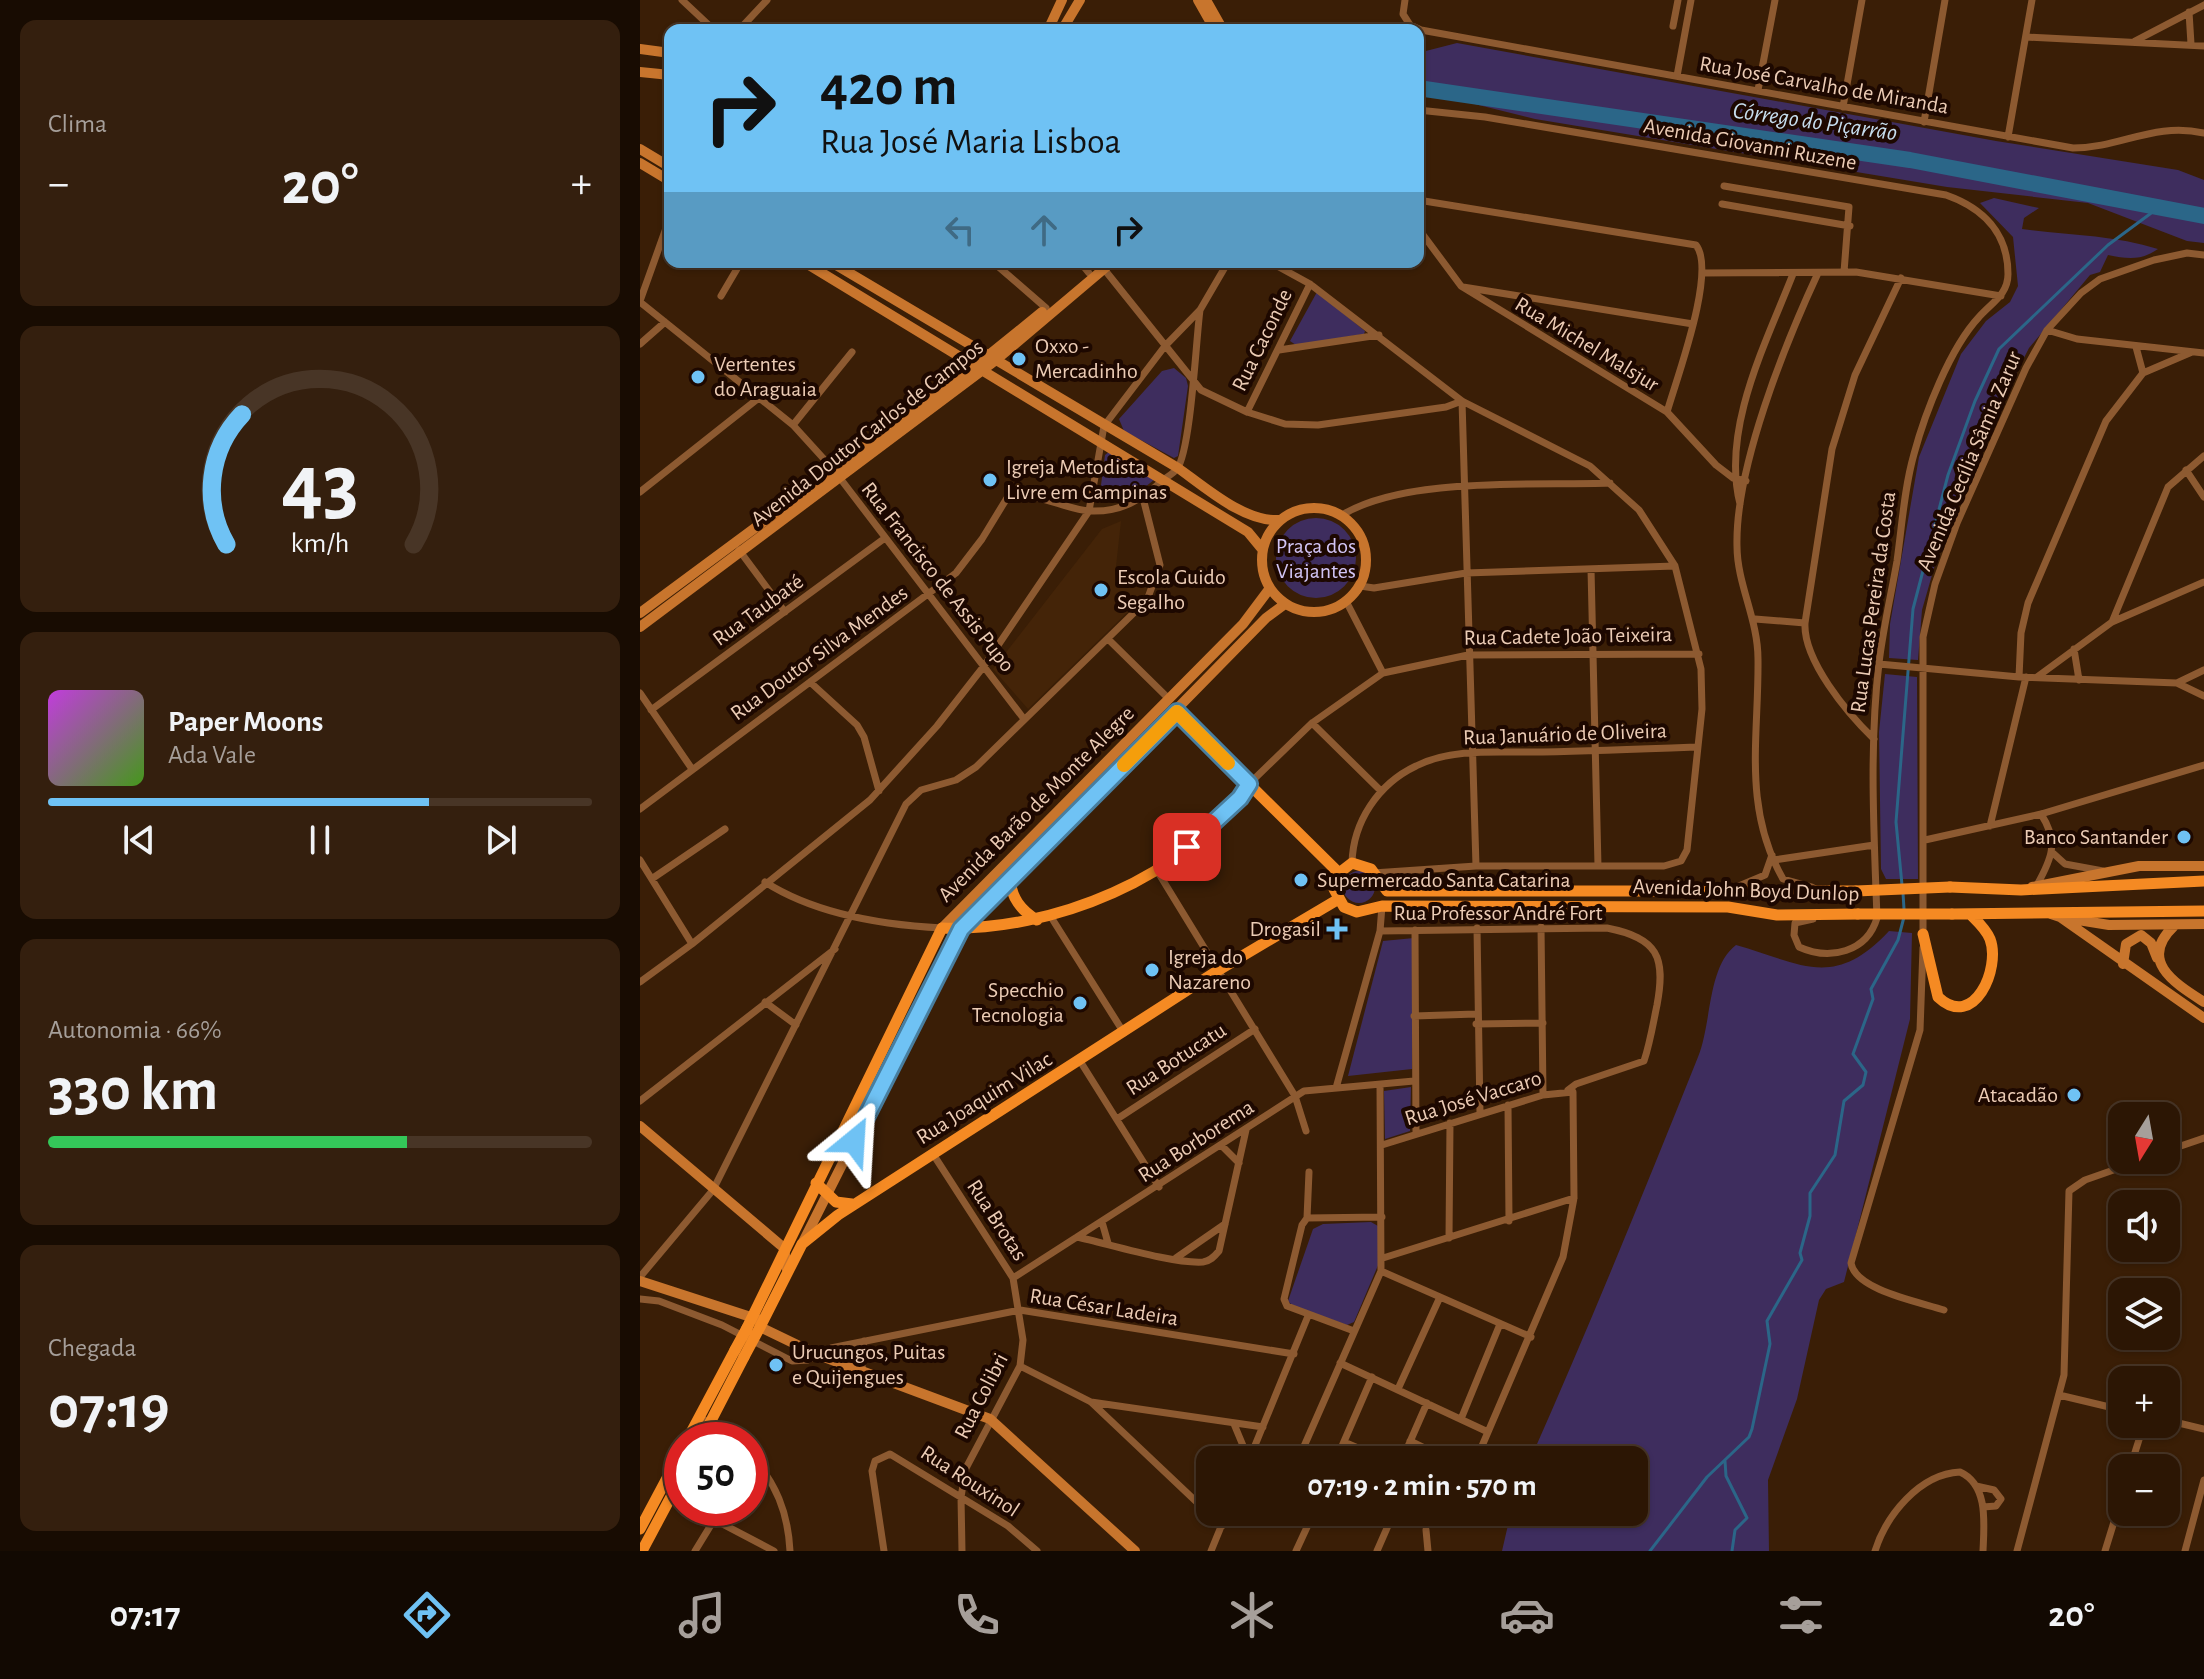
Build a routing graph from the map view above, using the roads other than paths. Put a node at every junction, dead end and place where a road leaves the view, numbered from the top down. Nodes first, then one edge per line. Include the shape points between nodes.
1 (682, 0) edge
2 (767, 0) edge
3 (1062, 0) edge
4 (1080, 0) edge
5 (1198, 0) edge
6 (1206, 0) edge
7 (1405, 0) edge
8 (1678, 0) edge
9 (1691, 0) edge
10 (1775, 0) edge
11 (1862, 0) edge
12 (1945, 0) edge
13 (2032, 0) edge
14 (2204, 5) edge
15 (2189, 12) junction
16 (708, 24) edge
17 (745, 24) edge
18 (1051, 24) edge
19 (1066, 24) edge
20 (1212, 24) edge
21 (1220, 24) edge
22 (1409, 24) edge
23 (1673, 26) dead end
24 (1424, 29) edge
25 (2026, 37) junction
26 (2134, 42) junction
27 (2191, 44) junction
28 (2204, 46) edge
29 (640, 49) edge
30 (664, 52) edge
31 (640, 72) edge
32 (664, 74) edge
33 (1677, 76) junction
34 (1758, 90) junction
35 (1843, 107) junction
36 (1424, 111) edge
37 (1924, 122) junction
38 (2204, 133) edge
39 (2008, 137) junction
40 (640, 149) edge
41 (640, 163) edge
42 (664, 163) edge
43 (664, 177) edge
44 (1724, 186) dead end
45 (1424, 201) edge
46 (1722, 204) dead end
47 (1850, 226) junction
48 (664, 234) edge
49 (1424, 236) edge
50 (2204, 255) edge
51 (737, 268) edge
52 (814, 268) edge
53 (842, 268) edge
54 (1000, 268) edge
55 (1085, 268) edge
56 (1097, 268) edge
57 (1099, 268) edge
58 (1107, 268) edge
59 (1224, 268) edge
60 (1281, 268) edge
61 (1844, 272) junction
62 (1089, 273) junction
63 (1702, 273) junction
64 (1818, 273) junction
65 (1793, 274) junction
66 (1901, 278) junction
67 (1310, 284) junction
68 (1461, 286) junction
69 (889, 295) junction
70 (721, 296) dead end
71 (2001, 296) junction
72 (640, 302) edge
73 (880, 307) junction
74 (1046, 308) junction
75 (1200, 310) junction
76 (665, 322) junction
77 (1693, 324) junction
78 (2047, 330) junction
79 (1379, 335) junction
80 (640, 344) edge
81 (1165, 346) junction
82 (2136, 347) junction
83 (1279, 350) junction
84 (852, 352) dead end
85 (2192, 352) junction
86 (2204, 353) edge
87 (992, 358) junction
88 (979, 367) junction
89 (2143, 373) junction
90 (1192, 380) junction
91 (760, 397) junction
92 (1462, 401) junction
93 (1247, 412) junction
94 (1667, 412) junction
95 (793, 425) junction
96 (1104, 426) junction
97 (1098, 442) junction
98 (2204, 456) edge
99 (1178, 468) junction
100 (2186, 470) junction
101 (836, 474) junction
102 (1733, 478) junction
103 (1163, 480) junction
104 (1746, 481) junction
105 (1610, 483) junction
106 (1464, 488) junction
107 (640, 492) edge
108 (2204, 497) edge
109 (1143, 498) junction
110 (1740, 506) junction
111 (1089, 511) junction
112 (1342, 515) junction
113 (1279, 520) junction
114 (885, 538) junction
115 (738, 549) junction
116 (1262, 549) junction
117 (1675, 566) junction
118 (1591, 569) junction
119 (1466, 573) junction
120 (2204, 582) edge
121 (1360, 586) junction
122 (1270, 588) junction
123 (928, 595) junction
124 (1346, 601) junction
125 (1285, 604) junction
126 (785, 612) junction
127 (640, 613) edge
128 (1755, 619) junction
129 (2112, 622) junction
130 (1805, 623) junction
131 (640, 627) edge
132 (1108, 639) junction
133 (2074, 649) junction
134 (1592, 653) junction
135 (1699, 654) junction
136 (1468, 655) junction
137 (1879, 664) junction
138 (984, 666) junction
139 (1918, 668) junction
140 (2204, 670) edge
141 (1383, 673) junction
142 (2022, 677) junction
143 (2037, 677) junction
144 (2079, 680) junction
145 (810, 682) junction
146 (2177, 683) junction
147 (640, 693) edge
148 (2204, 696) edge
149 (1169, 699) junction
150 (651, 710) junction
151 (1177, 712) junction
152 (1875, 713) junction
153 (1854, 717) junction
154 (1024, 719) junction
155 (1312, 723) junction
156 (1874, 739) junction
157 (1696, 747) junction
158 (1595, 751) junction
159 (1472, 754) junction
160 (2204, 765) edge
161 (692, 769) junction
162 (1249, 784) junction
163 (879, 791) junction
164 (1381, 791) junction
165 (640, 809) edge
166 (2041, 814) junction
167 (1990, 826) junction
168 (725, 829) dead end
169 (1925, 840) junction
170 (1874, 845) junction
171 (2054, 854) junction
172 (1773, 857) junction
173 (640, 860) edge
174 (1352, 863) junction
175 (1476, 866) junction
176 (1598, 866) junction
177 (2204, 866) edge
178 (1156, 869) junction
179 (2104, 871) junction
180 (1339, 873) junction
181 (1373, 873) junction
182 (653, 878) junction
183 (1010, 878) junction
184 (2204, 881) edge
185 (765, 882) junction
186 (2037, 885) junction
187 (1727, 890) junction
188 (2021, 890) junction
189 (1830, 891) junction
190 (1337, 900) junction
191 (1382, 906) junction
192 (2043, 911) junction
193 (2204, 911) edge
194 (1838, 914) junction
195 (1970, 914) junction
196 (849, 915) junction
197 (1051, 917) junction
198 (2060, 917) junction
199 (1037, 920) junction
200 (2204, 924) edge
201 (2174, 926) junction
202 (1541, 927) junction
203 (942, 928) junction
204 (1477, 928) junction
205 (961, 929) junction
206 (1415, 930) junction
207 (1380, 931) junction
208 (1923, 934) junction
209 (692, 944) junction
210 (836, 947) junction
211 (2161, 963) junction
212 (2123, 964) junction
213 (1217, 971) junction
214 (642, 983) edge
215 (765, 1002) junction
216 (2204, 1002) edge
217 (1476, 1014) junction
218 (1414, 1016) junction
219 (2204, 1018) edge
220 (1543, 1023) junction
221 (1476, 1024) junction
222 (796, 1025) junction
223 (1255, 1029) junction
224 (1124, 1033) junction
225 (1080, 1061) junction
226 (1414, 1081) junction
227 (1380, 1085) junction
228 (1336, 1088) junction
229 (1571, 1092) junction
230 (1543, 1095) junction
231 (1295, 1096) junction
232 (640, 1101) edge
233 (1508, 1105) junction
234 (1480, 1114) junction
235 (1117, 1119) junction
236 (1450, 1123) junction
237 (640, 1126) edge
238 (1246, 1130) junction
239 (1306, 1131) dead end
240 (1416, 1134) junction
241 (2204, 1138) edge
242 (1382, 1145) junction
243 (1222, 1146) junction
244 (2180, 1146) edge
245 (933, 1154) junction
246 (1239, 1163) junction
247 (1309, 1172) dead end
248 (2108, 1172) edge
249 (816, 1183) junction
250 (1159, 1187) junction
251 (713, 1190) junction
252 (826, 1193) junction
253 (1574, 1198) junction
254 (855, 1203) junction
255 (1382, 1217) junction
256 (1307, 1218) junction
257 (1509, 1221) junction
258 (1102, 1222) junction
259 (1225, 1224) junction
260 (1077, 1237) junction
261 (1449, 1238) junction
262 (1108, 1243) junction
263 (802, 1244) junction
264 (784, 1248) junction
265 (1176, 1258) junction
266 (1383, 1258) junction
267 (787, 1269) junction
268 (1381, 1271) junction
269 (1013, 1278) junction
270 (640, 1279) edge
271 (1440, 1297) junction
272 (640, 1299) edge
273 (1020, 1310) junction
274 (1944, 1310) dead end
275 (1308, 1316) junction
276 (756, 1324) junction
277 (1500, 1324) junction
278 (1354, 1331) junction
279 (1531, 1337) junction
280 (864, 1341) junction
281 (816, 1354) junction
282 (1294, 1354) junction
283 (1340, 1363) junction
284 (1020, 1366) junction
285 (863, 1372) junction
286 (1372, 1377) junction
287 (1398, 1389) junction
288 (2059, 1395) junction
289 (1091, 1402) junction
290 (1427, 1403) junction
291 (2108, 1407) edge
292 (990, 1419) junction
293 (1461, 1419) junction
294 (705, 1420) joint
295 (708, 1422) edge
296 (2180, 1423) edge
297 (1234, 1424) junction
298 (1263, 1427) junction
299 (2204, 1429) edge
300 (1488, 1432) junction
301 (1410, 1441) junction
302 (1344, 1442) junction
303 (1243, 1446) edge
304 (1254, 1446) edge
305 (1304, 1446) edge
306 (1342, 1446) edge
307 (1353, 1446) edge
308 (1408, 1446) edge
309 (1420, 1446) edge
310 (1482, 1446) edge
311 (768, 1478) edge
312 (2204, 1480) edge
313 (664, 1484) edge
314 (1976, 1486) junction
315 (961, 1497) junction
316 (1196, 1501) edge
317 (1983, 1507) junction
318 (664, 1518) edge
319 (710, 1526) edge
320 (726, 1526) edge
321 (1222, 1526) edge
322 (1308, 1526) edge
323 (1388, 1526) edge
324 (2113, 1526) edge
325 (640, 1529) edge
326 (1426, 1530) dead end
327 (642, 1551) edge
328 (695, 1551) edge
329 (774, 1551) edge
330 (790, 1551) edge
331 (884, 1551) edge
332 (962, 1551) edge
333 (1037, 1551) edge
334 (1135, 1551) edge
335 (1211, 1551) edge
336 (1296, 1551) edge
337 (1377, 1551) edge
338 (1428, 1551) edge
339 (1875, 1551) edge
340 (1983, 1551) edge
341 (2017, 1551) edge
342 (2105, 1551) edge
343 (2185, 1551) edge

1 - 16 street
2 - 17 street
3 - 18 main road
4 - 19 main road
5 - 20 main road
6 - 21 main road
7 - 22 street, Rua José Carvalho de Miranda via 1403,14
8 - 23 street
9 - 33 street
10 - 34 street
11 - 35 street
12 - 37 street
13 - 25 street
14 - 15 street
15 - 26 street
15 - 27 street
24 - 33 street, Rua José Carvalho de Miranda
25 - 26 street
25 - 39 street
26 - 27 street
27 - 28 street
29 - 30 main road
31 - 32 main road
33 - 34 street, Rua José Carvalho de Miranda
34 - 35 street, Rua José Carvalho de Miranda
35 - 37 street, Rua José Carvalho de Miranda
36 - 71 street, Avenida Giovanni Ruzene via 1946,195 1966,202 2003,242 2008,274
37 - 39 street, Rua José Carvalho de Miranda
38 - 39 street, Rua José Carvalho de Miranda via 2164,129 2091,148
40 - 42 main road
41 - 43 main road
44 - 47 street via 1849,207
45 - 63 street via 1691,242 1702,254
46 - 47 street
47 - 61 street
48 - 72 street
49 - 68 street, Rua Michel Malsjur
50 - 78 street, Avenida Cecília Sâmia Zarur via 2154,260 2100,279
51 - 70 street
52 - 73 main road
53 - 69 main road
54 - 74 street
55 - 62 street
56 - 62 main road, Avenida Doutor Carlos de Campos
57 - 87 main road, Avenida Doutor Carlos de Campos
58 - 81 street
59 - 75 street
60 - 67 street
61 - 64 street
61 - 66 street
62 - 74 main road, Avenida Doutor Carlos de Campos
63 - 65 street
63 - 77 street
64 - 65 street
64 - 104 street via 1786,345
65 - 102 street via 1754,380
66 - 71 street
66 - 130 street via 1855,375 1832,449
67 - 79 street
67 - 83 street, Rua Caconde
68 - 77 street
68 - 94 street, Rua Michel Malsjur
69 - 73 main road
69 - 87 main road
71 - 137 street, Rua Lucas Pereira da Costa via 1965,335 1926,415 1913,455
72 - 76 street, Rua Francisco de Assis Pupo
73 - 88 main road
74 - 87 main road, Avenida Doutor Carlos de Campos
75 - 81 street
75 - 90 street
76 - 80 street
76 - 91 street, Rua Francisco de Assis Pupo
77 - 94 street
78 - 82 street
78 - 139 street, Avenida Cecília Sâmia Zarur via 1957,523 1927,613
79 - 83 street
79 - 92 street
81 - 90 street
81 - 96 street
82 - 85 street
82 - 89 street
83 - 93 street, Rua Caconde
84 - 95 street
85 - 86 street
85 - 89 street
87 - 88 main road, Avenida Doutor Carlos de Campos
87 - 96 main road
88 - 97 main road
88 - 101 main road, Avenida Doutor Carlos de Campos
89 - 142 street via 2106,421 2036,582 2023,618
90 - 93 street via 1201,390
90 - 99 street
91 - 95 street, Rua Francisco de Assis Pupo
91 - 107 street
92 - 93 street via 1318,425 1285,424
92 - 105 street via 1590,466
92 - 106 street
94 - 102 street, Rua Michel Malsjur
95 - 101 street, Rua Francisco de Assis Pupo
96 - 97 street
96 - 99 main road
97 - 103 main road
97 - 111 street
98 - 100 street
99 - 103 street
99 - 113 main road via 1264,521
100 - 108 street
100 - 129 street via 2168,487
101 - 114 street, Rua Francisco de Assis Pupo
101 - 115 main road, Avenida Doutor Carlos de Campos
102 - 104 street
102 - 110 street
103 - 109 street
103 - 116 main road via 1248,532
104 - 110 street
105 - 106 street
105 - 117 street via 1639,510
106 - 112 street via 1393,494
106 - 119 street
109 - 111 street via 1116,509
109 - 132 street via 1159,549 1157,581 1147,600
110 - 128 street via 1737,555
111 - 123 street, Rua Doutor Silva Mendes via 1049,500 1007,498 971,556
111 - 138 street
112 - 113 main road via 1310,507
112 - 121 main road via 1358,531 1366,553
113 - 116 main road
114 - 123 street, Rua Francisco de Assis Pupo
114 - 126 street, Rua Taubaté
115 - 126 street
115 - 127 main road, Avenida Doutor Carlos de Campos
115 - 131 main road, Avenida Doutor Carlos de Campos
116 - 122 main road via 1262,569
117 - 118 street
117 - 135 street
118 - 119 street
118 - 134 street
119 - 121 street
119 - 136 street
120 - 129 street
121 - 124 main road
122 - 125 main road
122 - 149 main road, Avenida Barão de Monte Alegre via 1243,624
123 - 138 street, Rua Francisco de Assis Pupo
123 - 145 street, Rua Doutor Silva Mendes
124 - 125 main road via 1323,611
124 - 141 street
125 - 151 main road, Avenida Barão de Monte Alegre
126 - 150 street, Rua Taubaté
128 - 130 street
128 - 172 street via 1753,775
129 - 133 street
130 - 153 street via 1811,657
132 - 149 street
132 - 154 street
133 - 143 street
133 - 144 street
134 - 135 street, Rua Cadete João Teixeira
134 - 136 street, Rua Cadete João Teixeira
134 - 158 street
135 - 157 street via 1702,709
136 - 141 street, Rua Cadete João Teixeira
136 - 159 street
137 - 139 street
137 - 152 street, Rua Lucas Pereira da Costa
138 - 154 street, Rua Francisco de Assis Pupo
138 - 163 street
139 - 142 street
139 - 169 street, Avenida Cecília Sâmia Zarur
140 - 146 street
141 - 155 street, Rua Cadete João Teixeira
142 - 143 street
142 - 167 street
143 - 144 street
144 - 146 street
145 - 161 street, Rua Doutor Silva Mendes
145 - 163 street via 857,725
146 - 148 street
147 - 150 street
149 - 203 main road, Avenida Barão de Monte Alegre
150 - 161 street
151 - 162 street
151 - 183 main road, Avenida Barão de Monte Alegre
152 - 153 street
152 - 156 street, Rua Lucas Pereira da Costa
153 - 156 street
154 - 196 street via 976,767 913,796
155 - 162 street, Rua Cadete João Teixeira
155 - 164 street
156 - 170 street, Rua Lucas Pereira da Costa
157 - 158 street, Rua Januário de Oliveira
157 - 176 street via 1687,850 1681,861
158 - 159 street, Rua Januário de Oliveira
158 - 176 street
159 - 164 street, Rua Januário de Oliveira via 1415,766
159 - 175 street
160 - 166 street
161 - 165 street, Rua Doutor Silva Mendes
162 - 178 main road, Rua Cadete João Teixeira via 1207,830
162 - 180 main road
163 - 185 street
164 - 174 street, Rua Januário de Oliveira via 1357,832
166 - 167 street
166 - 171 street
167 - 169 street
168 - 182 street
169 - 208 street, Avenida Cecília Sâmia Zarur
170 - 172 street
170 - 194 street, Rua Lucas Pereira da Costa via 1877,918 1868,937 1842,952 1799,947 1795,923
171 - 179 street via 2065,864
171 - 186 street
172 - 187 street via 1758,880
172 - 189 street via 1783,879
173 - 182 street
174 - 180 main road
174 - 181 main road
175 - 176 street
175 - 181 street
177 - 179 main road, Avenida John Boyd Dunlop
178 - 197 main road, Rua Cadete João Teixeira
178 - 213 street
179 - 186 main road, Avenida John Boyd Dunlop
180 - 190 main road
181 - 187 main road, Avenida John Boyd Dunlop via 1387,891
182 - 209 street
183 - 199 main road via 1015,900
183 - 205 main road, Avenida Barão de Monte Alegre
184 - 188 main road, Avenida John Boyd Dunlop
185 - 196 street, Rua Cadete João Teixeira via 782,894
185 - 209 street
186 - 188 main road, Avenida John Boyd Dunlop
187 - 189 main road, Avenida John Boyd Dunlop
188 - 189 main road, Avenida John Boyd Dunlop, bridge
190 - 191 main road, Avenida John Boyd Dunlop via 1357,912
190 - 213 main road, Rua Joaquim Vilac
191 - 194 main road, Avenida John Boyd Dunlop via 1728,907 1777,915
191 - 207 street
192 - 193 main road, Avenida John Boyd Dunlop
192 - 195 main road, Avenida John Boyd Dunlop
192 - 198 main road
194 - 195 main road, Avenida John Boyd Dunlop, bridge
195 - 208 main road via 1987,933 1992,950 1985,986 1967,1007 1955,1008 1938,997
196 - 203 street, Rua Cadete João Teixeira
196 - 210 street
197 - 199 main road, Rua Cadete João Teixeira
197 - 224 street
198 - 201 main road via 2109,925
198 - 212 main road
199 - 205 main road, Rua Cadete João Teixeira
200 - 201 main road
201 - 211 main road via 2164,938
202 - 204 street, Rua Professor André Fort
202 - 220 street
202 - 229 street, Rua Professor André Fort via 1624,932 1651,948 1661,965 1644,1061
203 - 205 main road, Rua Cadete João Teixeira
203 - 249 main road, Avenida Barão de Monte Alegre
204 - 206 street, Rua Professor André Fort
204 - 217 street
205 - 252 main road, Avenida Barão de Monte Alegre
206 - 207 street, Rua Professor André Fort
206 - 218 street
207 - 228 street
208 - 274 street, Avenida Cecília Sâmia Zarur via 1920,1030 1851,1263 1870,1286
209 - 214 street
210 - 215 street
210 - 222 street
211 - 212 main road via 2141,935 2126,944
211 - 216 main road via 2174,982
212 - 219 main road
213 - 223 street
213 - 224 main road, Rua Joaquim Vilac
215 - 222 street
215 - 232 street
217 - 218 street
217 - 221 street
218 - 226 street
220 - 221 street
220 - 230 street
221 - 234 street
222 - 251 street
223 - 231 street
223 - 235 street, Rua Botucatu
224 - 225 main road, Rua Joaquim Vilac
225 - 235 street
225 - 245 main road, Rua Joaquim Vilac
226 - 227 street, Rua Borborema
226 - 240 street
227 - 228 street, Rua Borborema
227 - 242 street
228 - 231 street, Rua Borborema
229 - 230 street, Rua José Vaccaro
229 - 253 street
230 - 233 street, Rua José Vaccaro
231 - 238 street, Rua Borborema
231 - 239 street
233 - 234 street, Rua José Vaccaro
233 - 257 street
234 - 236 street, Rua José Vaccaro
235 - 250 street
236 - 240 street, Rua José Vaccaro
236 - 261 street
237 - 251 main road
238 - 243 street, Rua Borborema
238 - 246 street
240 - 242 street, Rua José Vaccaro
241 - 244 street
242 - 255 street
243 - 246 street
243 - 250 street, Rua Borborema
245 - 254 main road, Rua Joaquim Vilac
245 - 269 street, Rua Brotas
246 - 259 street
247 - 256 street
248 - 288 street via 2075,1185 2068,1198
249 - 252 main road
249 - 264 main road, Avenida Barão de Monte Alegre
250 - 258 street, Rua Borborema
251 - 264 main road
251 - 270 street
252 - 254 main road via 841,1204
252 - 263 main road, Avenida Barão de Monte Alegre
253 - 257 street
253 - 279 street via 1563,1257
254 - 263 main road, Rua Joaquim Vilac
255 - 256 street
255 - 266 street
256 - 275 street via 1284,1299
257 - 261 street
258 - 260 street, Rua Borborema
258 - 262 street
259 - 265 street
259 - 265 street via 1213,1258
260 - 262 street
260 - 269 street, Rua Borborema
261 - 266 street
262 - 265 street
263 - 267 main road, Rua Joaquim Vilac
264 - 267 main road
264 - 276 main road, Rua Joaquim Vilac
266 - 268 street
267 - 276 main road, Rua Joaquim Vilac
268 - 271 street
268 - 278 street
269 - 273 street, Rua Brotas
270 - 276 main road
271 - 277 street
271 - 287 street
272 - 281 street, Rua César Ladeira via 722,1325 783,1359 801,1361
273 - 280 street, Rua César Ladeira
273 - 282 street, Rua César Ladeira
273 - 284 street, Rua Colibri
275 - 278 street
275 - 282 street
276 - 281 main road
276 - 294 main road, Rua Joaquim Vilac, bridge
277 - 279 street
277 - 293 street
278 - 283 street
279 - 300 street
280 - 281 street, Rua César Ladeira
280 - 285 street
281 - 285 main road
282 - 298 street
283 - 286 street
283 - 305 street
284 - 289 street
284 - 292 street, Rua Colibri
285 - 292 main road
286 - 287 street
286 - 302 street
287 - 290 street
288 - 291 street
288 - 341 street
289 - 297 street
289 - 316 street
290 - 293 street
290 - 301 street
292 - 315 street, Rua Colibri via 969,1457
292 - 334 main road
293 - 300 street
294 - 295 street
296 - 299 street
297 - 298 street
297 - 303 street
298 - 304 street
300 - 310 street
301 - 308 street
301 - 309 street
302 - 306 street
302 - 307 street
311 - 330 street via 789,1528
312 - 343 street
313 - 325 main road
314 - 317 street
314 - 317 street via 1994,1490 2001,1499 1996,1506
314 - 339 street via 1967,1475 1953,1472 1918,1490 1889,1518
315 - 331 street, Rua Rouxinol via 896,1455 879,1457 872,1471
315 - 332 street, Rua Colibri
315 - 333 street, Rua Rouxinol
317 - 340 street
318 - 327 main road
319 - 328 street
320 - 329 street
321 - 335 street
322 - 336 street
323 - 337 street
324 - 342 street
326 - 338 street

